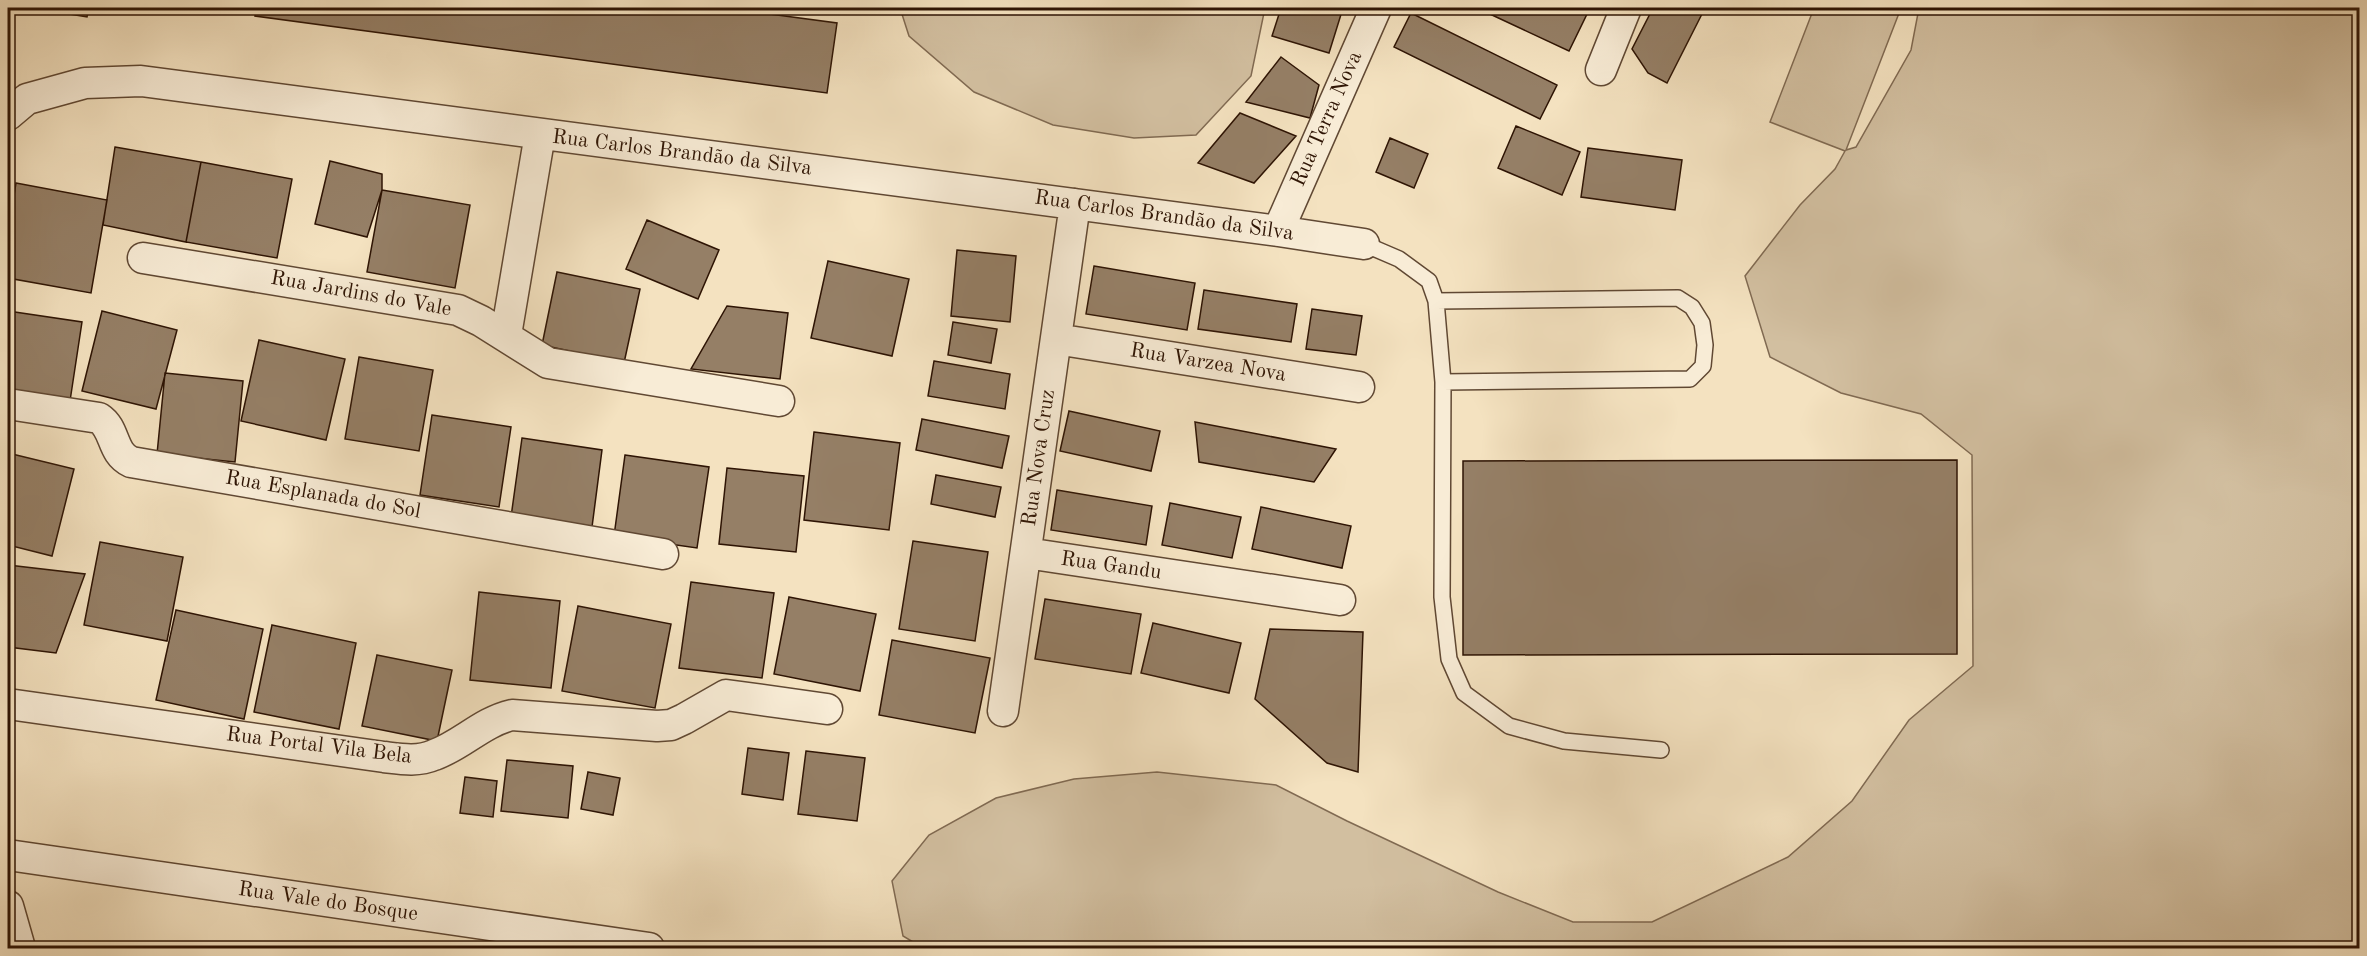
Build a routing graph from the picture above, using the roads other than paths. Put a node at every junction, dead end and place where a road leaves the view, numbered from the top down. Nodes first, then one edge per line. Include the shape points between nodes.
1 (1376, 8) edge
2 (1626, 8) edge
3 (1601, 70) dead end
4 (8, 115) edge
5 (540, 134) junction
6 (1075, 204) junction
7 (1278, 231) junction
8 (1364, 244) joint
9 (143, 258) dead end
10 (1436, 301) junction
11 (506, 335) junction
12 (1056, 339) junction
13 (1443, 382) junction
14 (1359, 387) dead end
15 (779, 401) dead end
16 (8, 404) edge
17 (1026, 553) junction
18 (663, 554) dead end
19 (1340, 600) dead end
20 (8, 704) edge
21 (827, 709) dead end
22 (1003, 711) dead end
23 (1661, 750) dead end
24 (8, 855) edge
25 (8, 906) edge
26 (20, 948) edge
27 (649, 948) edge

1 - 7 street, Rua Terra Nova
2 - 3 street
4 - 5 street, Rua Carlos Brandão da Silva via 27,99 85,83 141,81
5 - 6 street, Rua Carlos Brandão da Silva
5 - 11 street
6 - 7 street, Rua Carlos Brandão da Silva
6 - 12 street, Rua Nova Cruz
7 - 8 street, Rua Carlos Brandão da Silva
8 - 10 lane via 1400,259 1429,281
9 - 11 street, Rua Jardins do Vale via 458,310
10 - 13 lane
10 - 13 lane via 1678,298 1692,307 1702,323 1705,345 1703,366 1690,379
11 - 15 street, Rua Jardins do Vale via 548,363
12 - 14 street, Rua Varzea Nova
12 - 17 street, Rua Nova Cruz
13 - 23 lane via 1442,597 1449,659 1464,693 1509,726 1564,741
16 - 18 street, Rua Esplanada do Sol via 99,418 109,427 119,454 131,462
17 - 19 street, Rua Gandu
17 - 22 street, Rua Nova Cruz
20 - 21 street, Rua Portal Vila Bela via 417,760 436,755 495,719 512,715 671,725 726,695
24 - 27 street, Rua Vale do Bosque
25 - 26 street

